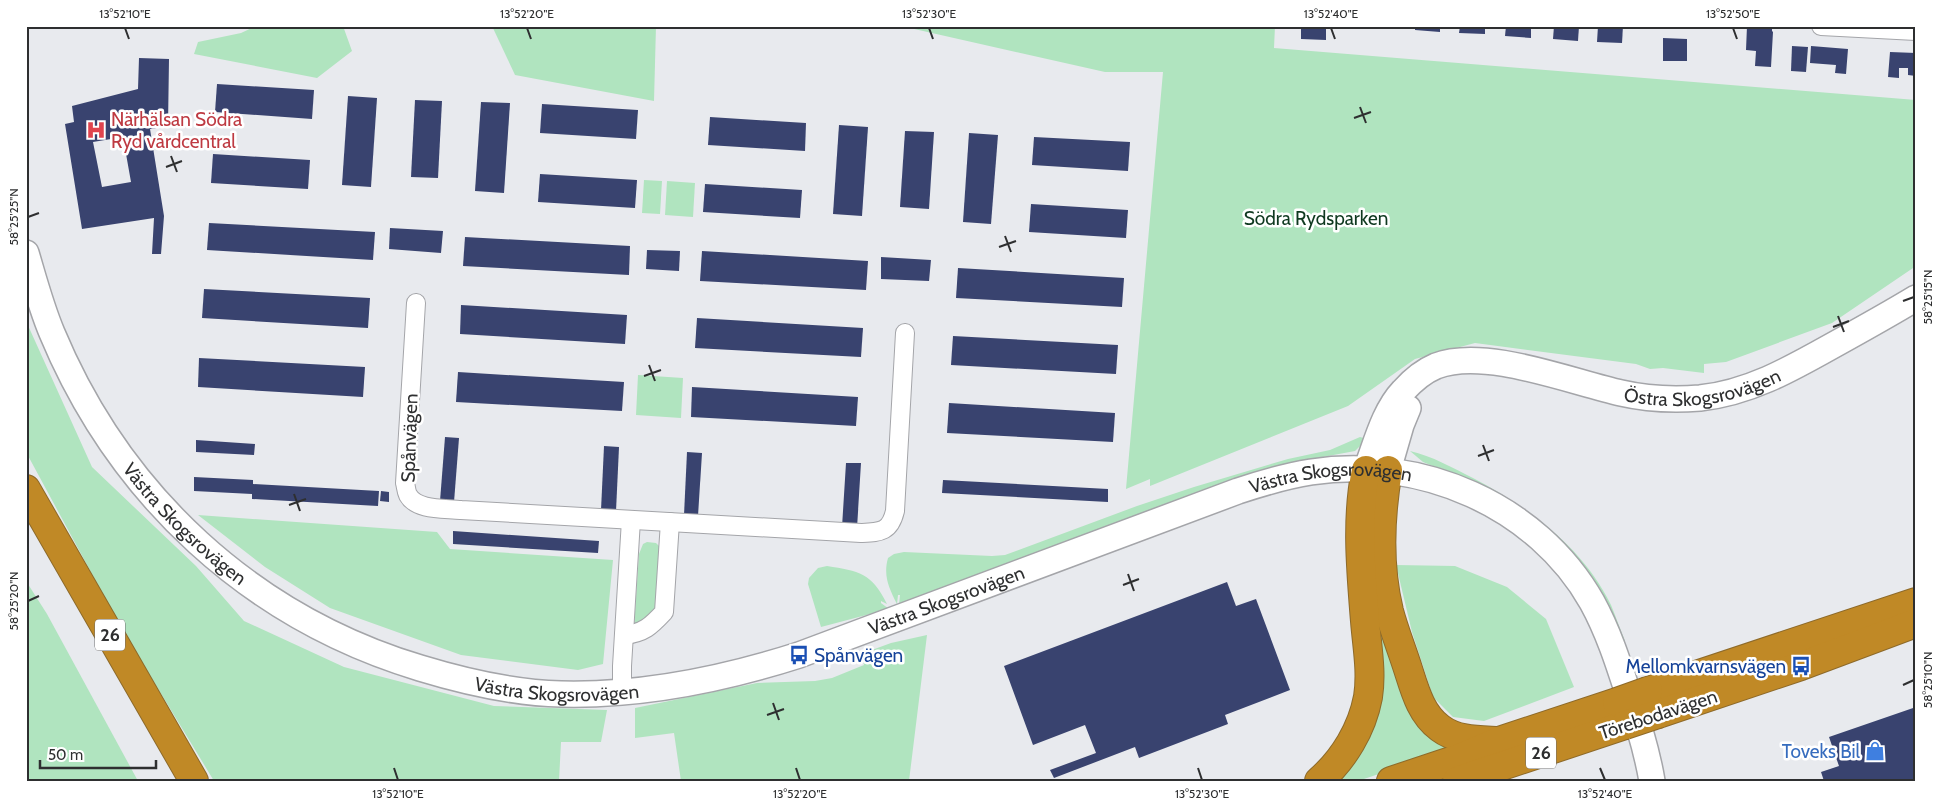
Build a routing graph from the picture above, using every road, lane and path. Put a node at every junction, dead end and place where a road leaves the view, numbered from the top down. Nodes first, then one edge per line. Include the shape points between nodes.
1 (1821, 26) edge
2 (1916, 31) edge
3 (26, 253) edge
4 (1916, 298) edge
5 (416, 303) dead end
6 (905, 333) dead end
7 (1377, 470) junction
8 (26, 489) edge
9 (631, 520) junction
10 (26, 522) edge
11 (670, 522) junction
12 (1916, 602) edge
13 (1916, 623) edge
14 (624, 635) junction
15 (622, 693) junction
16 (1653, 703) junction
17 (1621, 713) junction
18 (1499, 741) junction
19 (172, 781) edge
20 (194, 781) edge
21 (1319, 781) edge
22 (1391, 781) edge
23 (1456, 781) edge
24 (1652, 781) edge

1 - 2 street
3 - 15 street, Västra Skogsrovägen via 52,332 112,445 167,513 240,578 279,606 326,632 390,659 444,676 506,690 560,694
4 - 7 street, Östra Skogsrovägen via 1787,371 1759,383 1703,398 1672,400 1623,394 1493,362 1436,366 1424,372 1402,392 1386,418
5 - 9 street, Spånvägen via 405,483 415,503 452,509
6 - 11 street, Spånvägen via 895,511 886,529 861,533
7 - 15 street, Västra Skogsrovägen via 1326,470 1281,478 1238,491 799,655 704,682
7 - 18 highway via 1385,589 1425,714 1455,736
7 - 21 highway via 1363,484 1360,557 1370,670 1368,697 1346,752
7 - 24 street, Västra Skogsrovägen via 1428,478 1485,500 1530,529 1556,554 1592,602 1609,638 1643,740
8 - 20 highway, 26
9 - 11 street, Spånvägen
9 - 14 street
10 - 19 highway, 26
11 - 14 street via 664,612 649,628
12 - 16 highway, Törebodavägen / 26
13 - 16 highway, Törebodavägen / 26 via 1801,666
14 - 15 street
16 - 17 highway, Törebodavägen / 26, bridge
17 - 18 highway, Törebodavägen / 26
17 - 23 highway, Törebodavägen / 26
18 - 22 highway, Törebodavägen / 26

